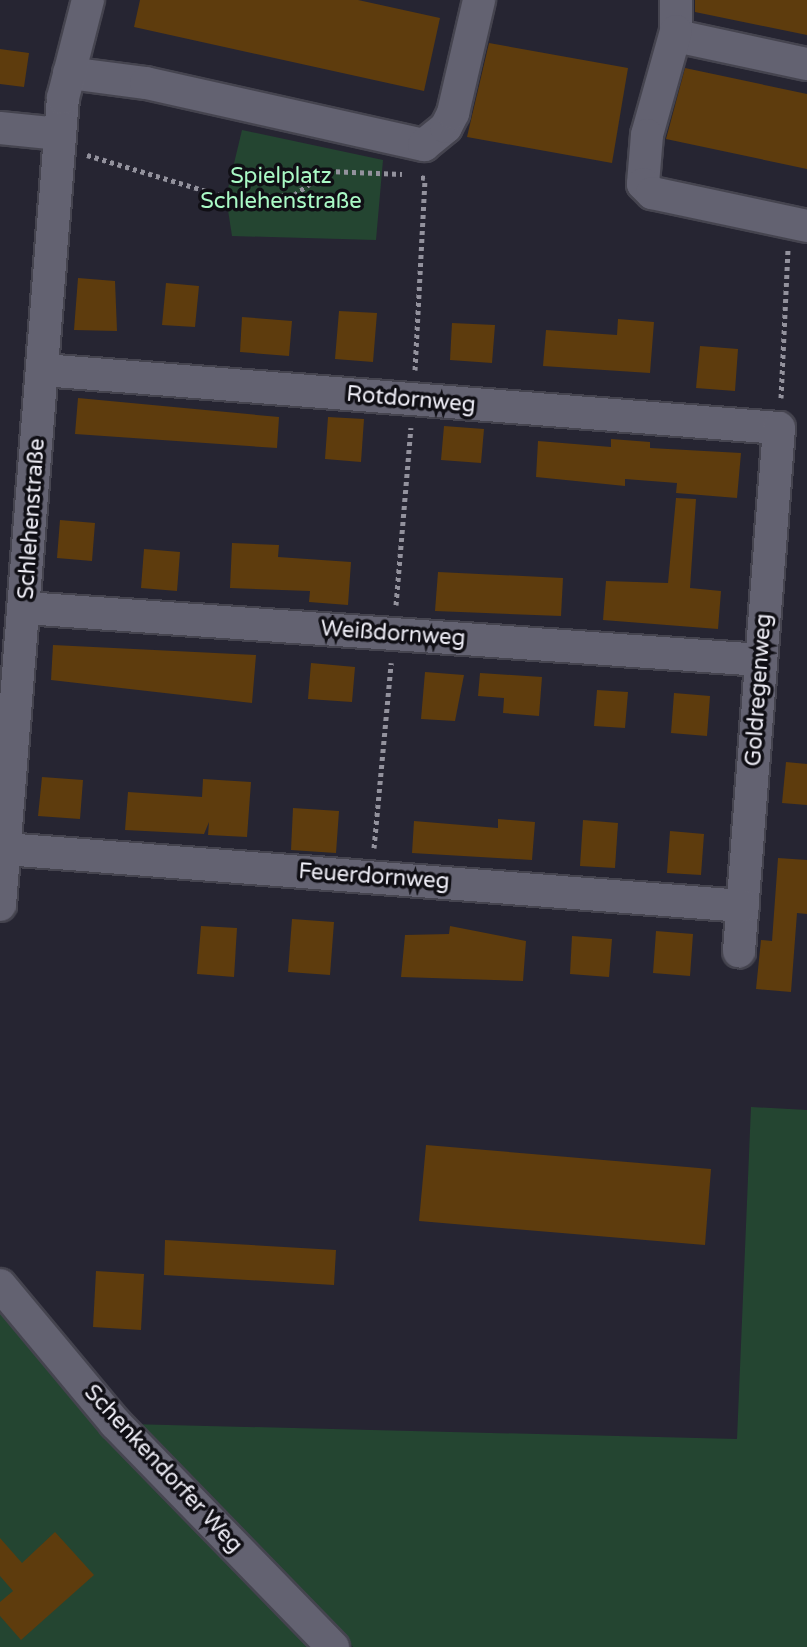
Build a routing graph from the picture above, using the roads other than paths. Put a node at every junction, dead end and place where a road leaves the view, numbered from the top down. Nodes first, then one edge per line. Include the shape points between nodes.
1 (88, 0) edge
2 (479, 0) edge
3 (676, 16) edge
4 (807, 64) edge
5 (69, 73) junction
6 (0, 128) edge
7 (60, 140) junction
8 (802, 238) edge
9 (43, 370) junction
10 (779, 428) joint
11 (25, 608) junction
12 (761, 660) junction
13 (5, 849) junction
14 (0, 905) edge
15 (743, 906) junction
16 (739, 951) dead end
17 (0, 1285) edge
18 (333, 1647) edge

1 - 5 street, Schlehenstraße
2 - 5 street via 453,113 446,127 424,145 146,83
3 - 4 street via 681,37
3 - 8 street via 647,135 643,184 652,193
5 - 7 street, Schlehenstraße
6 - 7 street
7 - 9 street, Schlehenstraße
9 - 10 street, Rotdornweg
9 - 11 street, Schlehenstraße
10 - 12 street, Goldregenweg
11 - 12 street, Weißdornweg
11 - 13 street, Schlehenstraße
12 - 15 street, Goldregenweg
13 - 14 street, Schlehenstraße
13 - 15 street, Feuerdornweg
15 - 16 street, Goldregenweg
17 - 18 street, Schenkendorfer Weg via 115,1423

